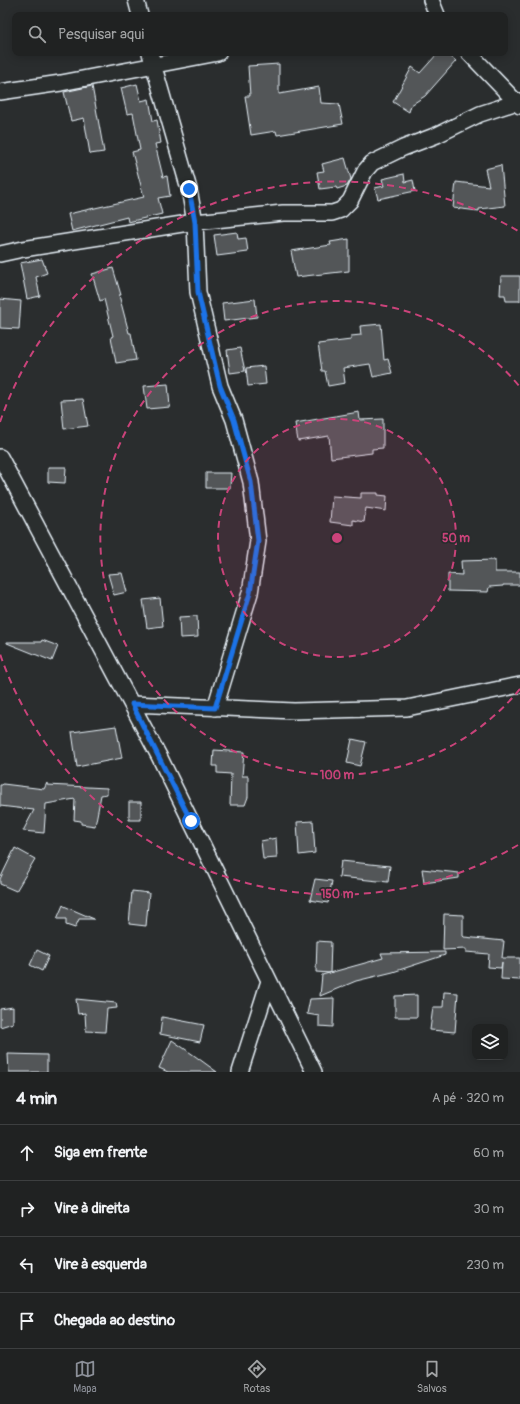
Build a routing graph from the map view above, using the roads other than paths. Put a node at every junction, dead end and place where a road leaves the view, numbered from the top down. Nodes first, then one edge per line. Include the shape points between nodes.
1 (136, 0) edge
2 (431, 0) edge
3 (139, 12) edge
4 (436, 12) edge
5 (185, 56) edge
6 (472, 56) edge
7 (152, 59) edge
8 (0, 92) edge
9 (519, 103) edge
10 (195, 222) junction
11 (0, 254) edge
12 (0, 457) edge
13 (520, 685) edge
14 (132, 704) junction
15 (215, 708) junction
16 (269, 981) junction
17 (240, 1072) edge
18 (314, 1072) edge

1 - 3 street
2 - 4 street
5 - 7 street
6 - 9 street
7 - 8 street via 61,83
7 - 10 street via 189,189
9 - 10 street via 480,114 372,163 365,171 350,201 341,210 332,213 283,213
10 - 11 street
10 - 15 street via 198,292 220,386 234,420 251,482 258,541 250,593
12 - 14 street
13 - 15 street via 407,708 294,711
14 - 15 street
14 - 16 street
16 - 17 street
16 - 18 street

